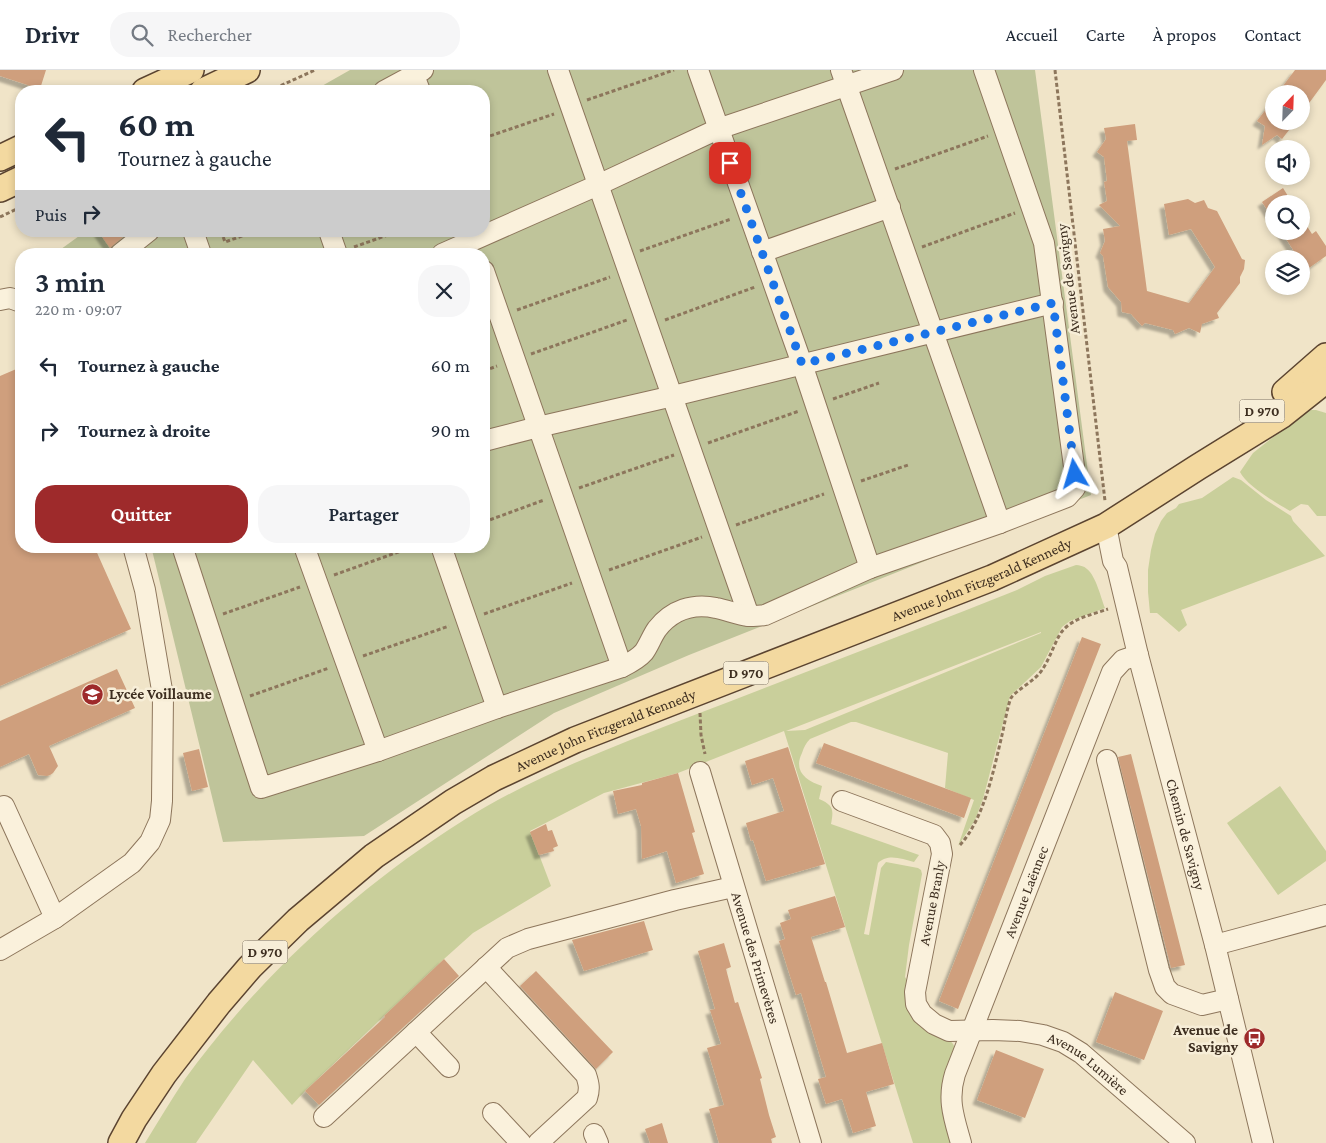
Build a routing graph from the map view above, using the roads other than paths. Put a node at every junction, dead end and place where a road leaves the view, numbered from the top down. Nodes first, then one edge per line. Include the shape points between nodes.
1 (191, 70) edge
2 (246, 70) edge
3 (558, 70) edge
4 (698, 70) edge
5 (893, 70) edge
6 (984, 70) edge
7 (417, 76) edge
8 (844, 78) edge
9 (158, 85) edge
10 (215, 85) edge
11 (397, 85) edge
12 (718, 129) junction
13 (15, 151) edge
14 (0, 158) edge
15 (15, 182) edge
16 (598, 185) junction
17 (0, 189) edge
18 (890, 207) junction
19 (490, 234) edge
20 (141, 237) edge
21 (473, 242) edge
22 (128, 248) edge
23 (458, 248) edge
24 (762, 252) junction
25 (490, 288) edge
26 (0, 300) edge
27 (15, 300) edge
28 (1053, 303) junction
29 (934, 333) junction
30 (1326, 356) edge
31 (802, 364) junction
32 (1326, 380) edge
33 (673, 396) junction
34 (538, 427) junction
35 (490, 439) edge
36 (1198, 467) junction
37 (1000, 523) junction
38 (1106, 526) junction
39 (136, 553) edge
40 (184, 553) edge
41 (307, 553) edge
42 (443, 553) edge
43 (870, 568) junction
44 (749, 616) junction
45 (1138, 655) junction
46 (622, 667) junction
47 (497, 708) junction
48 (378, 751) junction
49 (1106, 760) dead end
50 (700, 772) road end
51 (842, 801) dead end
52 (4, 806) dead end
53 (734, 887) junction
54 (1326, 915) edge
55 (54, 918) junction
56 (1215, 945) junction
57 (0, 950) edge
58 (486, 967) junction
59 (1228, 999) junction
60 (972, 1031) junction
61 (416, 1032) junction
62 (449, 1067) dead end
63 (492, 1113) dead end
64 (324, 1117) dead end
65 (121, 1143) edge
66 (521, 1143) edge
67 (538, 1143) edge
68 (811, 1143) edge
69 (961, 1143) edge
70 (1185, 1143) edge
71 (1263, 1143) edge

1 - 9 main road
2 - 10 main road
3 - 16 street
4 - 12 street
5 - 8 street
6 - 28 street via 1044,243
7 - 11 street
8 - 12 street
8 - 18 street
12 - 16 street
12 - 24 street
13 - 14 main road
15 - 17 main road
16 - 19 street
16 - 33 street
18 - 24 street
18 - 29 street
20 - 22 street
21 - 23 street
24 - 31 street
25 - 34 street
26 - 27 street
28 - 29 street
28 - 37 street via 1075,474 1074,488 1067,497
29 - 31 street
29 - 37 street
30 - 36 main road, Avenue John Fitzgerald Kennedy / D 970
31 - 33 street
31 - 43 street
32 - 36 main road, Avenue John Fitzgerald Kennedy / D 970 via 1282,415
33 - 34 street
33 - 44 street
34 - 35 street
34 - 46 street
36 - 38 main road, Avenue John Fitzgerald Kennedy / D 970
37 - 43 street
38 - 45 street, Chemin de Savigny
38 - 65 main road, Avenue John Fitzgerald Kennedy / D 970 via 992,578 575,740 494,778 453,802 374,856 298,920 250,967 164,1074
39 - 55 street via 146,590 163,696 160,820 150,842 132,863
40 - 48 street via 261,788
41 - 48 street
42 - 47 street
43 - 44 street via 765,615
44 - 46 street via 717,608 687,608 658,627 645,651
45 - 56 street, Chemin de Savigny
45 - 60 street, Avenue Laënnec via 1123,660 1112,672
46 - 47 street
47 - 48 street
49 - 59 street via 1165,987 1172,994 1202,1005
50 - 53 street, Avenue des Primevères
51 - 60 street, Avenue Branly via 934,835 940,843 942,854 915,992 916,1004 934,1024 949,1031
52 - 55 street
53 - 58 street via 528,939 507,948
53 - 68 street, Avenue des Primevères
54 - 56 street
55 - 57 street
56 - 59 street, Chemin de Savigny
58 - 61 street
58 - 67 street via 586,1075 589,1083 587,1098
59 - 71 street, Chemin de Savigny
60 - 69 street, Avenue Laënnec via 951,1093
60 - 70 street, Avenue Lumière via 1020,1032 1064,1042 1081,1052
61 - 62 street
61 - 64 street
63 - 66 street

